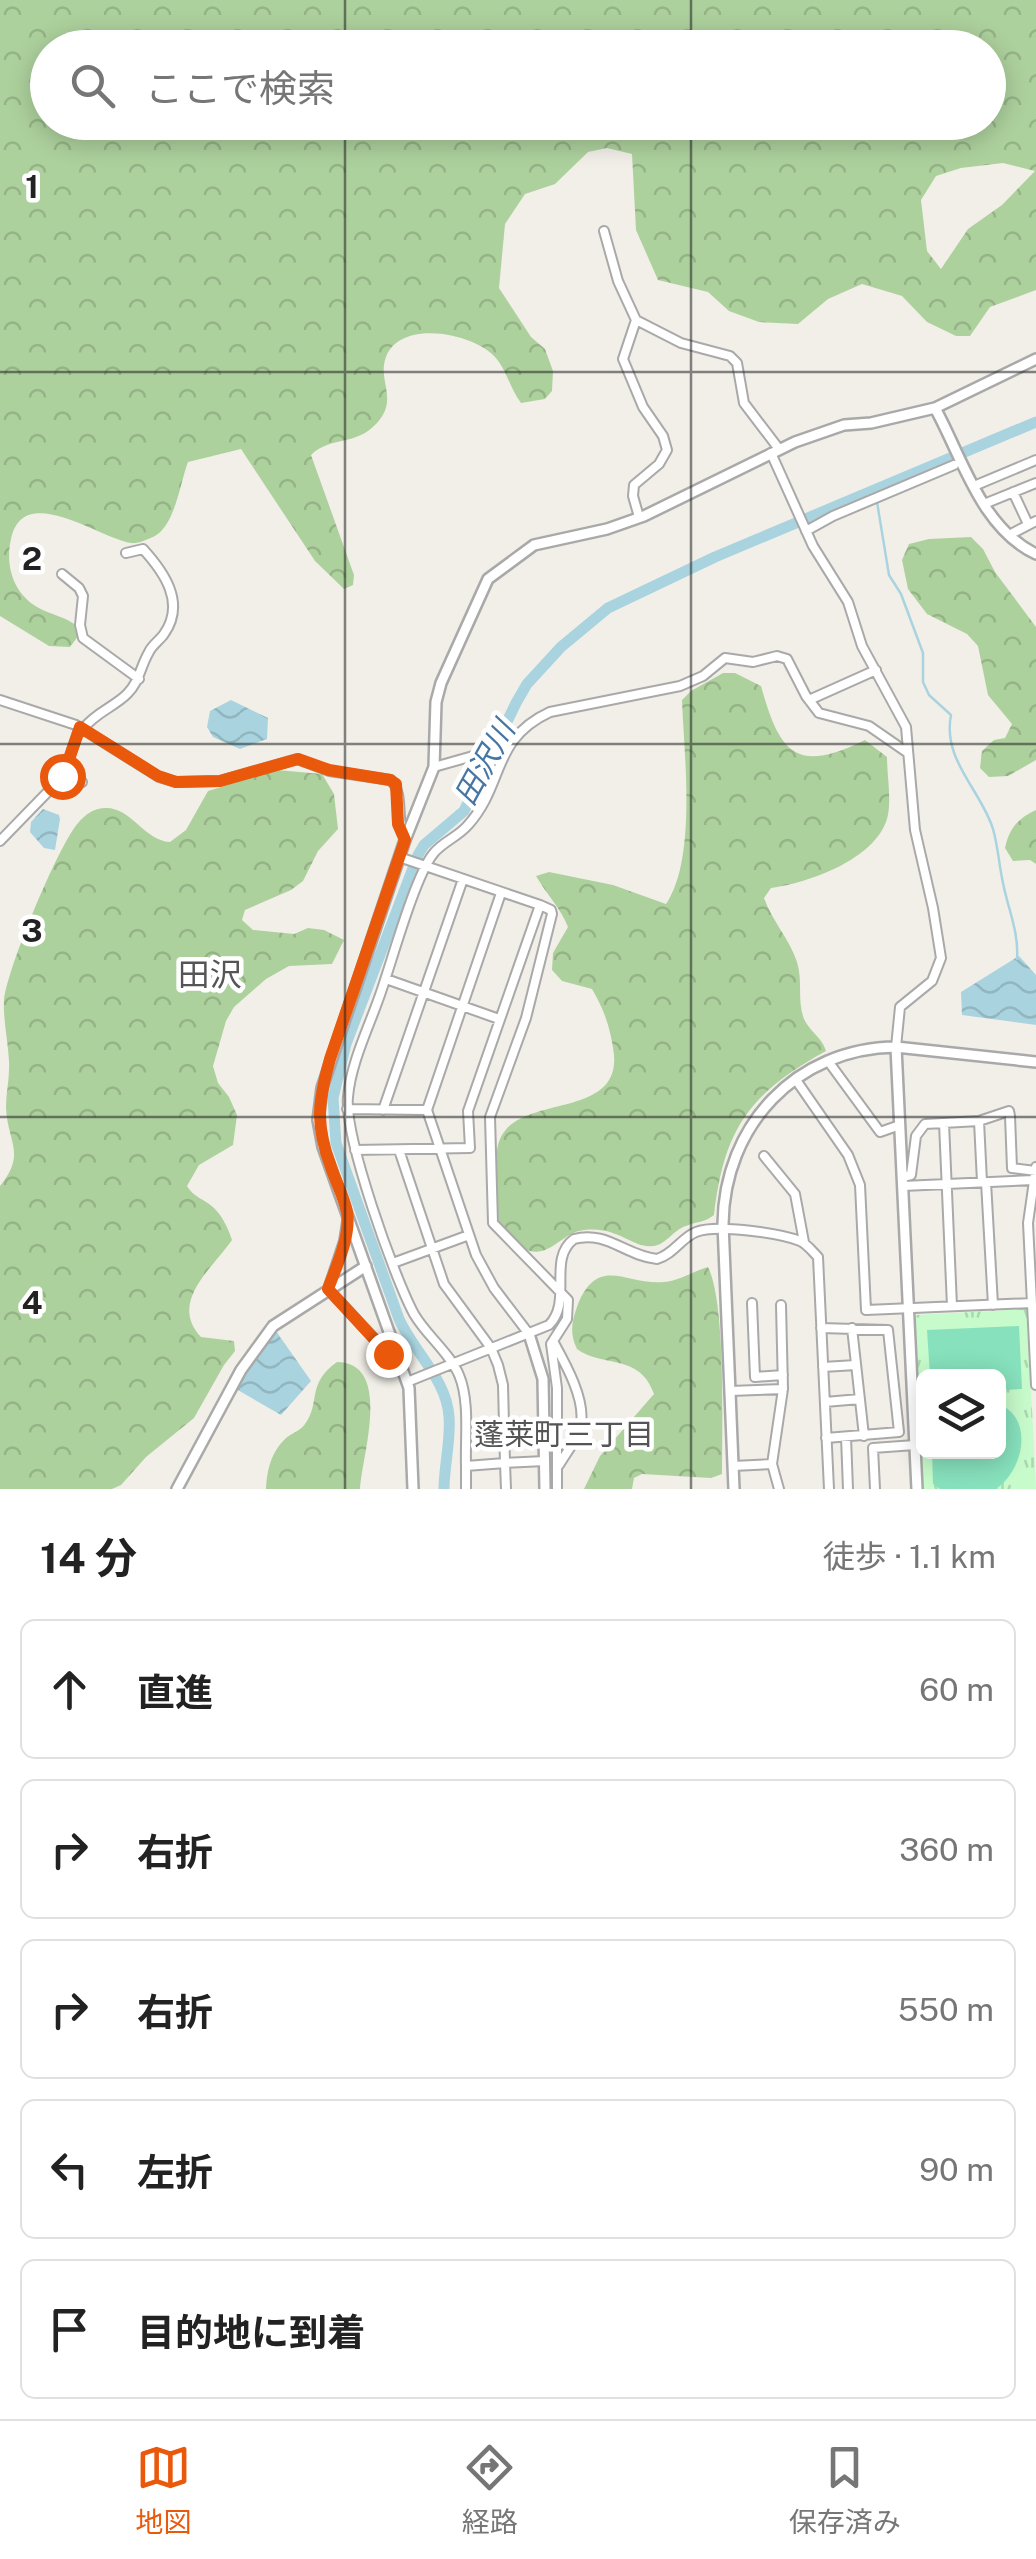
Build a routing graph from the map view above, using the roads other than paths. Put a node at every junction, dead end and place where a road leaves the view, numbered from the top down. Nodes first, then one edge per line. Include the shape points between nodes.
1 (604, 230) dead end
2 (636, 320) junction
3 (1036, 359) edge
4 (934, 408) junction
5 (775, 451) junction
6 (1036, 460) edge
7 (954, 466) dead end
8 (1036, 483) edge
9 (974, 486) junction
10 (1013, 492) junction
11 (984, 504) junction
12 (640, 518) junction
13 (1032, 522) edge
14 (806, 531) junction
15 (1009, 535) junction
16 (126, 554) dead end
17 (1036, 554) edge
18 (62, 574) dead end
19 (876, 670) junction
20 (139, 678) junction
21 (0, 700) edge
22 (809, 700) junction
23 (82, 728) junction
24 (502, 751) junction
25 (908, 752) junction
26 (434, 767) junction
27 (70, 769) junction
28 (82, 782) dead end
29 (405, 840) junction
30 (0, 841) edge
31 (400, 857) junction
32 (425, 866) junction
33 (463, 879) junction
34 (501, 893) junction
35 (540, 905) junction
36 (386, 979) junction
37 (424, 992) junction
38 (462, 1006) junction
39 (500, 1019) junction
40 (896, 1047) junction
41 (828, 1061) junction
42 (1036, 1062) edge
43 (796, 1080) junction
44 (348, 1110) junction
45 (383, 1110) junction
46 (426, 1110) junction
47 (980, 1121) junction
48 (944, 1122) junction
49 (900, 1125) junction
50 (355, 1150) junction
51 (399, 1150) junction
52 (441, 1151) junction
53 (764, 1156) dead end
54 (1035, 1172) edge
55 (903, 1181) junction
56 (984, 1182) junction
57 (947, 1184) junction
58 (348, 1215) junction
59 (723, 1229) junction
60 (469, 1236) junction
61 (804, 1242) junction
62 (1033, 1244) edge
63 (432, 1249) junction
64 (393, 1263) junction
65 (366, 1266) junction
66 (1034, 1284) edge
67 (328, 1289) junction
68 (561, 1293) junction
69 (1032, 1302) junction
70 (752, 1303) dead end
71 (782, 1304) dead end
72 (992, 1305) junction
73 (952, 1306) junction
74 (909, 1308) junction
75 (1034, 1323) edge
76 (821, 1328) junction
77 (852, 1328) junction
78 (529, 1334) junction
79 (554, 1341) junction
80 (491, 1348) junction
81 (453, 1364) junction
82 (856, 1366) junction
83 (402, 1367) junction
84 (823, 1367) junction
85 (782, 1375) junction
86 (407, 1382) junction
87 (1036, 1385) edge
88 (783, 1389) junction
89 (730, 1392) junction
90 (860, 1400) junction
91 (824, 1402) junction
92 (846, 1436) junction
93 (864, 1436) junction
94 (826, 1438) junction
95 (915, 1445) junction
96 (545, 1461) junction
97 (505, 1463) junction
98 (772, 1464) junction
99 (466, 1466) junction
100 (733, 1466) junction
101 (557, 1469) junction
102 (178, 1489) edge
103 (413, 1489) edge
104 (466, 1489) edge
105 (506, 1489) edge
106 (545, 1489) edge
107 (556, 1489) edge
108 (734, 1489) edge
109 (779, 1489) edge
110 (828, 1489) edge
111 (848, 1489) edge
112 (875, 1489) edge
113 (917, 1489) edge

1 - 2 street
2 - 5 street via 735,361 744,404
2 - 12 street via 624,359 667,444 663,460 634,485
3 - 4 street
4 - 5 street via 844,425
4 - 9 street
5 - 12 street
5 - 14 street
6 - 9 street
7 - 14 street
8 - 10 street
9 - 11 street
10 - 11 street
10 - 13 street
11 - 15 street
12 - 26 street via 534,545 488,579 440,683
13 - 15 street
14 - 19 street via 848,602
15 - 17 street
16 - 20 street via 142,549 148,555 175,606
18 - 20 street via 83,596 83,638
19 - 22 street
19 - 25 street via 906,727
20 - 23 street
21 - 23 street
22 - 24 street via 787,659 724,658 694,682 550,712
22 - 25 street via 819,712 869,726
23 - 27 street
23 - 29 street via 176,782 220,781 298,759 390,780 398,789
24 - 26 street
24 - 32 street via 477,814
25 - 40 street via 915,830 941,958 932,981 898,1012
26 - 29 street
27 - 28 street
27 - 30 street
29 - 31 street
31 - 32 street
31 - 58 street via 320,1103 320,1133
32 - 33 street
32 - 36 street
33 - 34 street
33 - 37 street
34 - 35 street
34 - 38 street
35 - 39 street
35 - 68 street via 552,914 526,1018 490,1117 492,1218
36 - 37 street
36 - 44 street via 353,1073
37 - 38 street
37 - 45 street
38 - 39 street
38 - 46 street
39 - 52 street via 468,1111 470,1148
40 - 41 street
40 - 42 street
40 - 49 street
41 - 43 street
41 - 49 street via 880,1132
43 - 59 street via 741,1140 727,1178
43 - 74 street via 848,1155 860,1185 866,1310
44 - 45 street
44 - 50 street
45 - 46 street
46 - 52 street
47 - 48 street
47 - 54 street via 1009,1111 1012,1168
47 - 56 street
48 - 55 street via 920,1129
48 - 57 street
49 - 55 street
50 - 51 street
50 - 64 street
51 - 52 street
51 - 63 street
52 - 60 street
53 - 61 street via 795,1194
54 - 56 street
54 - 62 street
55 - 57 street
55 - 74 street
56 - 57 street
56 - 72 street
57 - 73 street
58 - 65 street
58 - 67 street
59 - 61 street
59 - 68 street via 696,1232 657,1259 594,1236 574,1239 562,1253
59 - 89 street
60 - 63 street
60 - 78 street via 484,1274
61 - 76 street via 818,1257
62 - 66 street
63 - 64 street
63 - 80 street via 450,1294
64 - 81 street via 414,1314
65 - 67 street
65 - 83 street
66 - 69 street
67 - 83 street
67 - 102 street via 262,1340
68 - 78 street via 554,1320
68 - 79 street via 569,1310
69 - 72 street
69 - 75 street
70 - 85 street via 755,1377
71 - 85 street
72 - 73 street
73 - 74 street
74 - 95 street
75 - 87 street
76 - 77 street
76 - 84 street
77 - 82 street
77 - 93 street via 888,1330 898,1432
78 - 80 street
78 - 96 street via 543,1378
79 - 101 street
79 - 101 street via 582,1418
80 - 81 street
80 - 97 street via 503,1386
81 - 86 street
81 - 99 street via 462,1386
82 - 84 street
82 - 90 street
83 - 86 street
84 - 91 street
85 - 88 street
86 - 103 street
88 - 89 street
88 - 98 street
89 - 100 street
90 - 91 street
90 - 93 street
91 - 94 street
92 - 93 street
92 - 94 street
92 - 111 street
94 - 110 street
95 - 112 street via 873,1448
95 - 113 street
96 - 97 street
96 - 106 street
97 - 99 street
97 - 105 street
98 - 100 street
98 - 109 street
99 - 104 street
100 - 108 street
101 - 107 street

